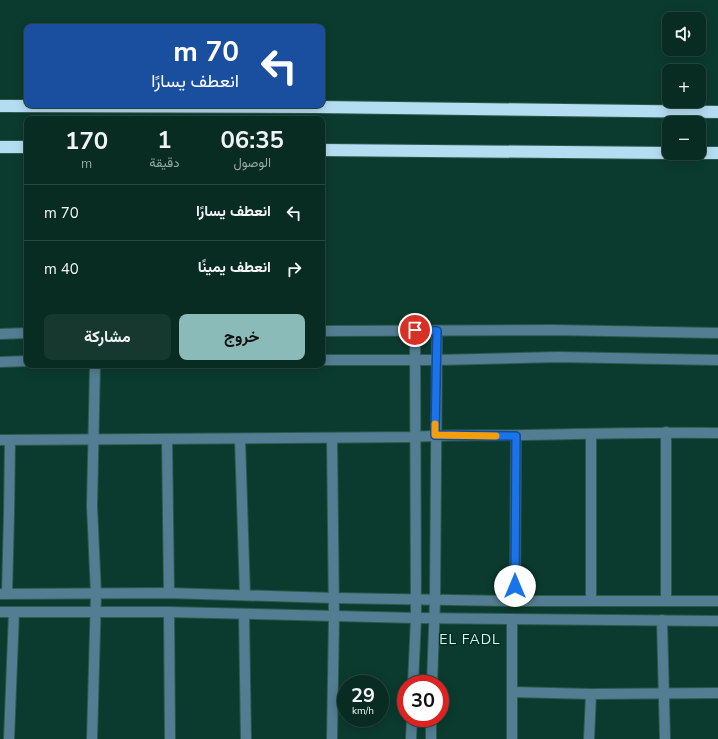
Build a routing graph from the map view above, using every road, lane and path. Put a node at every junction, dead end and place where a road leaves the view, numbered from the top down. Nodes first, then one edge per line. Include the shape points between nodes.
1 (0, 106) edge
2 (24, 106) edge
3 (325, 107) edge
4 (718, 112) edge
5 (0, 147) edge
6 (24, 148) edge
7 (325, 150) edge
8 (662, 153) edge
9 (706, 153) edge
10 (718, 153) edge
11 (415, 330) junction
12 (325, 331) edge
13 (437, 331) junction
14 (24, 333) edge
15 (718, 333) edge
16 (0, 334) edge
17 (325, 360) edge
18 (415, 360) junction
19 (436, 360) junction
20 (718, 360) edge
21 (24, 361) edge
22 (0, 362) edge
23 (95, 368) edge
24 (666, 432) junction
25 (718, 433) edge
26 (592, 434) junction
27 (435, 435) junction
28 (516, 436) junction
29 (415, 437) junction
30 (332, 438) junction
31 (94, 439) junction
32 (167, 439) junction
33 (240, 439) junction
34 (5, 440) edge
35 (169, 593) junction
36 (3, 594) edge
37 (96, 594) junction
38 (245, 595) junction
39 (334, 598) junction
40 (415, 599) junction
41 (435, 600) junction
42 (515, 601) junction
43 (590, 601) junction
44 (666, 601) junction
45 (718, 602) edge
46 (0, 612) edge
47 (14, 612) junction
48 (95, 612) junction
49 (169, 612) junction
50 (244, 614) junction
51 (334, 616) junction
52 (434, 617) junction
53 (416, 618) junction
54 (512, 619) junction
55 (662, 620) junction
56 (718, 621) edge
57 (413, 675) edge
58 (432, 675) edge
59 (512, 692) junction
60 (665, 692) junction
61 (718, 693) edge
62 (591, 694) junction
63 (412, 727) edge
64 (431, 727) edge
65 (9, 739) edge
66 (92, 739) edge
67 (170, 739) edge
68 (246, 739) edge
69 (332, 739) edge
70 (411, 739) edge
71 (430, 739) edge
72 (512, 739) edge
73 (589, 739) edge
74 (665, 739) edge

1 - 2 highway
3 - 4 highway
5 - 6 highway
7 - 8 highway
9 - 10 highway
11 - 12 street
11 - 13 street
11 - 18 street
13 - 15 street
13 - 19 street
14 - 16 street
17 - 18 street
18 - 19 street
18 - 29 street
19 - 20 street via 558,357
19 - 27 street
21 - 22 street
23 - 31 street
24 - 25 street
24 - 26 street
24 - 44 street
26 - 28 street
26 - 43 street
27 - 28 street
27 - 29 street
27 - 41 street
28 - 42 street
29 - 30 street
29 - 40 street
30 - 33 street
30 - 39 street
31 - 32 street
31 - 34 street
31 - 37 street via 92,506
32 - 33 street
32 - 35 street
33 - 38 street
34 - 36 street via 9,514
35 - 37 street
35 - 38 street
36 - 37 street
37 - 48 street
38 - 39 street
39 - 40 street
39 - 51 street
40 - 41 street
40 - 53 street
41 - 42 street
41 - 52 street
42 - 43 street
43 - 44 street
44 - 45 street
46 - 47 street
47 - 48 street
47 - 65 street
48 - 49 street
48 - 66 street
49 - 50 street
49 - 67 street
50 - 51 street
50 - 68 street
51 - 53 street
51 - 69 street
52 - 53 street
52 - 54 street
52 - 58 street
53 - 57 street
54 - 55 street
54 - 59 street
55 - 56 street
55 - 60 street
59 - 62 street
59 - 72 street
60 - 61 street
60 - 62 street
60 - 74 street
62 - 73 street
63 - 70 street
64 - 71 street

